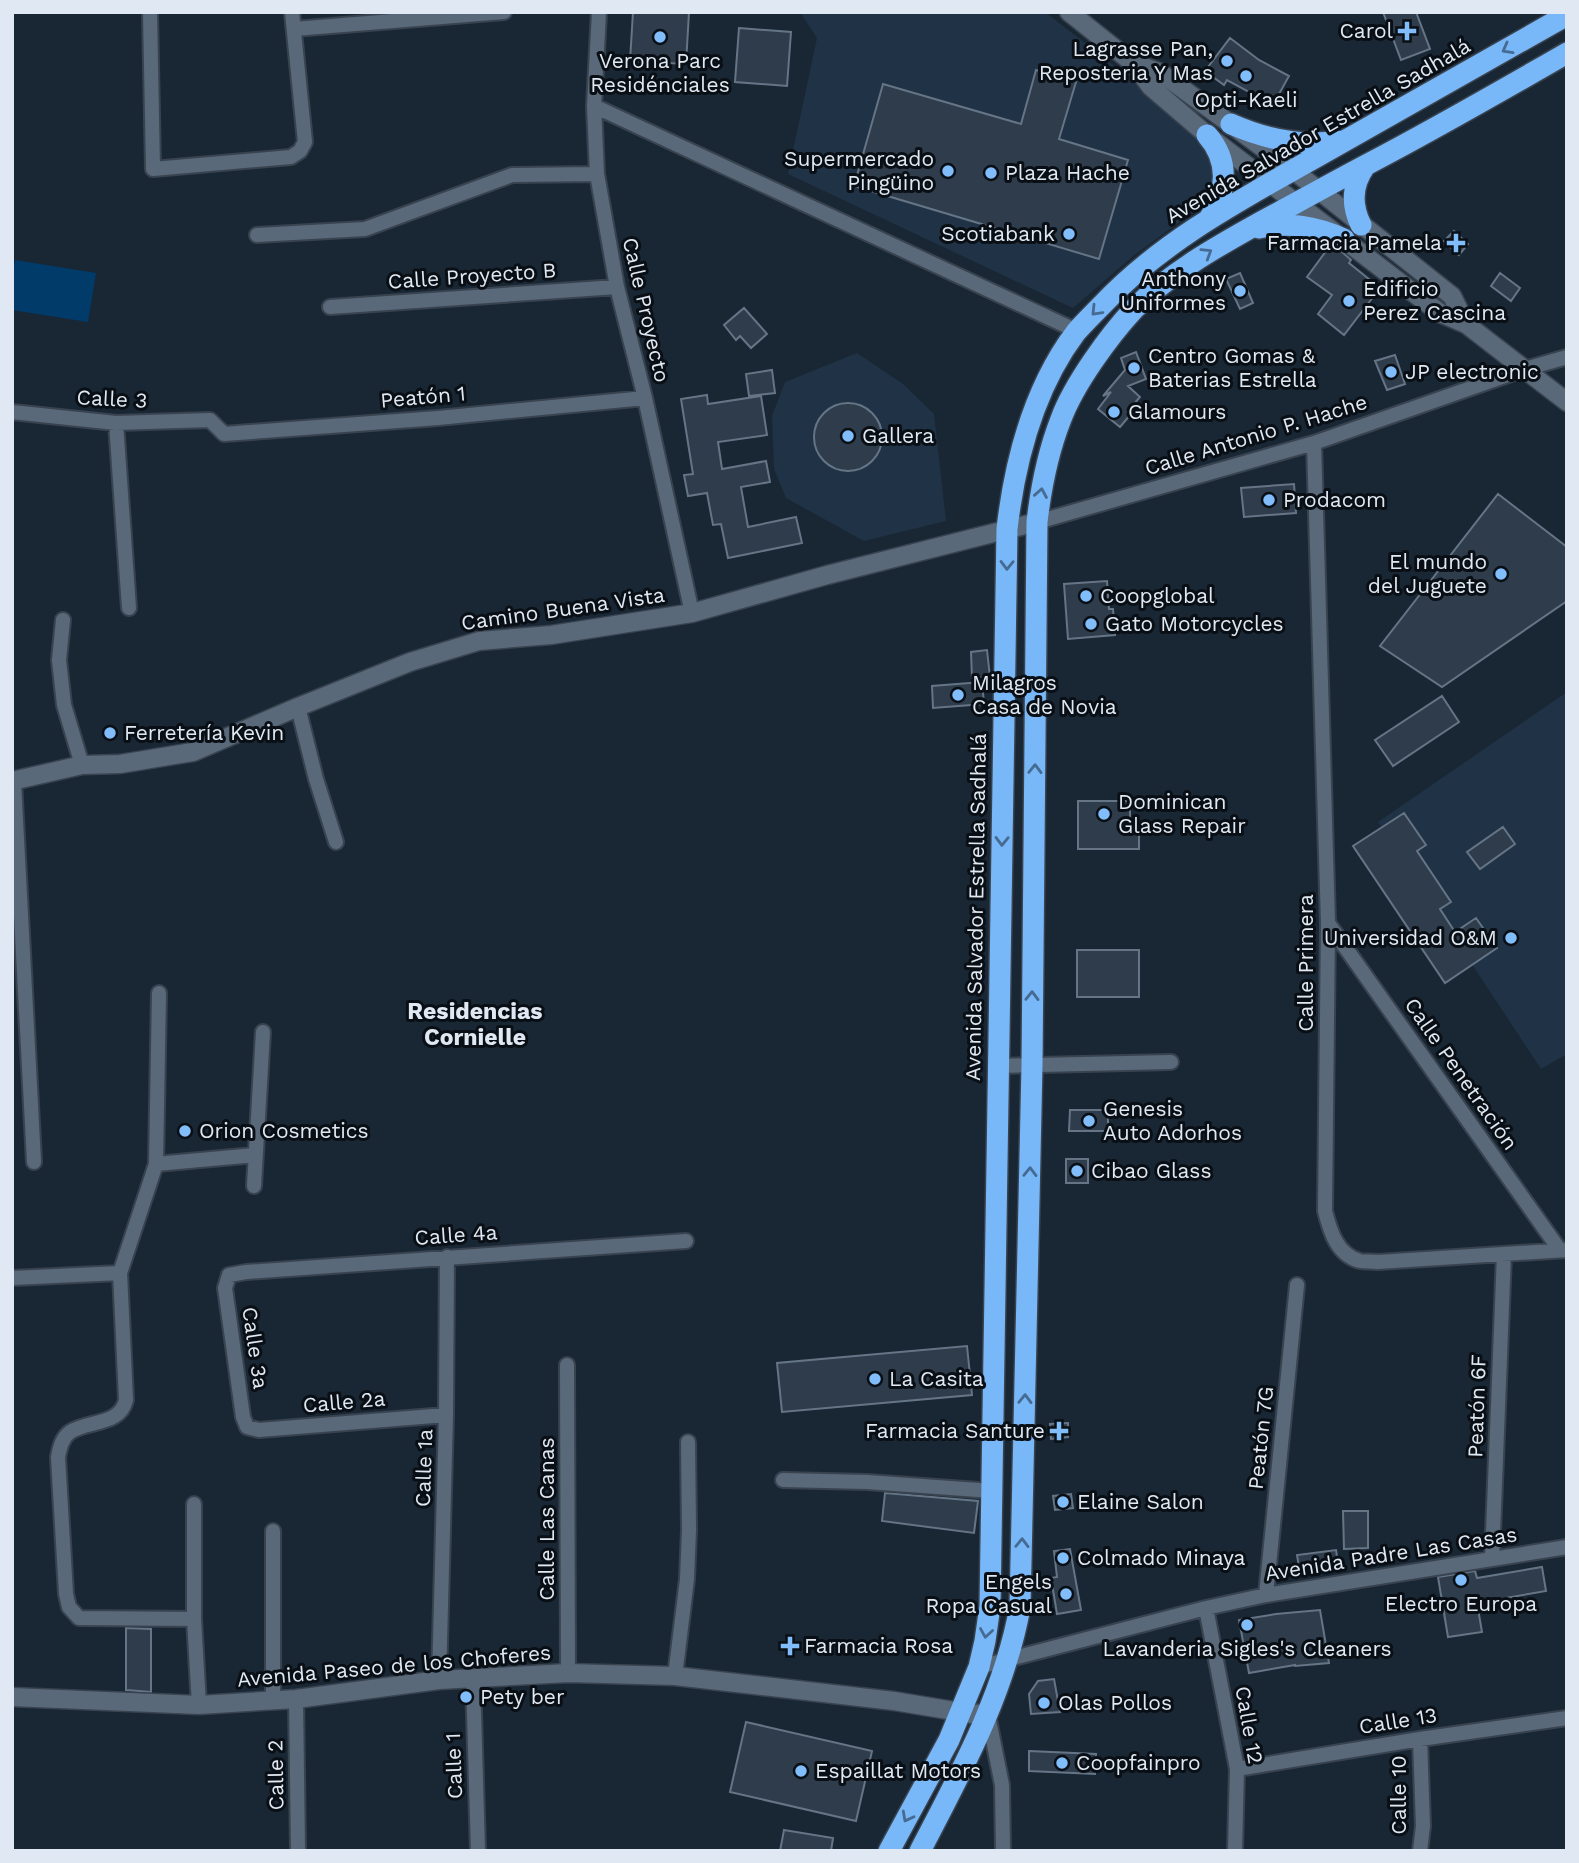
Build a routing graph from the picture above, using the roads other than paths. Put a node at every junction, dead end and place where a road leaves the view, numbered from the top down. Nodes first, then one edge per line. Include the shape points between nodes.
1 (150, 12) edge
2 (292, 12) edge
3 (504, 12) edge
4 (599, 12) edge
5 (1069, 12) edge
6 (1567, 15) edge
7 (294, 29) junction
8 (1567, 53) edge
9 (1133, 63) junction
10 (594, 107) junction
11 (1231, 124) junction
12 (1207, 135) junction
13 (1347, 140) junction
14 (1365, 166) junction
15 (1293, 170) junction
16 (597, 174) junction
17 (1269, 184) junction
18 (1318, 190) junction
19 (1296, 203) junction
20 (1209, 220) junction
21 (1362, 225) junction
22 (257, 235) dead end
23 (1237, 235) junction
24 (1343, 239) junction
25 (617, 286) junction
26 (330, 307) dead end
27 (1466, 324) junction
28 (1077, 331) junction
29 (1567, 357) edge
30 (1525, 369) junction
31 (645, 398) junction
32 (1567, 402) edge
33 (12, 412) edge
34 (210, 420) joint
35 (116, 423) junction
36 (1314, 443) junction
37 (1037, 522) junction
38 (1007, 529) junction
39 (129, 608) dead end
40 (692, 613) junction
41 (63, 620) dead end
42 (298, 707) junction
43 (82, 765) junction
44 (13, 782) edge
45 (336, 842) dead end
46 (1328, 923) junction
47 (159, 993) dead end
48 (263, 1032) dead end
49 (1171, 1062) dead end
50 (1032, 1065) junction
51 (998, 1066) junction
52 (255, 1155) junction
53 (34, 1162) dead end
54 (156, 1164) junction
55 (254, 1186) dead end
56 (686, 1241) dead end
57 (1563, 1249) edge
58 (1504, 1254) junction
59 (447, 1257) junction
60 (120, 1273) junction
61 (229, 1275) joint
62 (12, 1278) edge
63 (1297, 1285) dead end
64 (567, 1365) dead end
65 (446, 1415) junction
66 (247, 1427) joint
67 (688, 1442) dead end
68 (783, 1480) dead end
69 (992, 1492) junction
70 (194, 1504) dead end
71 (273, 1531) dead end
72 (1567, 1547) edge
73 (1492, 1559) junction
74 (1266, 1595) junction
75 (1206, 1608) junction
76 (194, 1619) junction
77 (1008, 1658) junction
78 (979, 1667) junction
79 (568, 1673) junction
80 (675, 1676) junction
81 (472, 1679) junction
82 (439, 1680) junction
83 (12, 1697) edge
84 (296, 1699) junction
85 (273, 1700) junction
86 (199, 1705) junction
87 (960, 1712) junction
88 (988, 1713) junction
89 (1567, 1718) edge
90 (1420, 1739) junction
91 (1237, 1769) junction
92 (298, 1851) edge
93 (478, 1851) edge
94 (888, 1851) edge
95 (920, 1851) edge
96 (1003, 1851) edge
97 (1235, 1851) edge
98 (1420, 1851) edge

1 - 7 street via 153,169 291,157 300,151 305,142
2 - 7 street
3 - 7 street
4 - 10 street, Calle Proyecto
5 - 9 street
6 -> 13 highway, Avenida Salvador Estrella Sadhalá
8 - 14 highway
9 - 11 street via 1161,73
9 - 12 street via 1151,88
10 - 16 street, Calle Proyecto
10 - 28 street
11 - 13 highway via 1287,142
11 - 15 street
12 - 17 street
12 - 20 highway via 1222,161 1224,182
13 - 15 highway, Avenida Salvador Estrella Sadhalá
14 - 18 highway
14 - 21 highway via 1354,195
15 - 17 highway, Avenida Salvador Estrella Sadhalá
15 - 18 street
16 - 22 street via 512,176 365,229
16 - 25 street, Calle Proyecto
17 - 19 street
17 - 20 highway, Avenida Salvador Estrella Sadhalá
18 - 19 highway
18 - 21 street
19 - 23 highway
19 - 24 street
20 -> 28 highway, Avenida Salvador Estrella Sadhalá via 1135,272
21 - 27 street via 1452,296
23 - 24 highway via 1260,227 1297,225
37 -> 23 highway via 1049,453 1062,416 1101,351 1154,291
24 - 27 street via 1440,313
25 - 26 street, Calle Proyecto B
25 - 31 street, Calle Proyecto
27 - 30 street
28 - 38 highway, Avenida Salvador Estrella Sadhalá via 1037,403 1021,449
29 - 30 street, Calle Antonio P. Hache
30 - 32 street
30 - 36 street, Calle Antonio P. Hache
31 - 34 street, Peatón 1 via 224,434
31 - 40 street, Calle Proyecto
33 - 35 street, Calle 3
34 - 35 street, Calle 3
35 - 39 street
36 - 37 street, Calle Antonio P. Hache
36 - 46 street, Calle Primera
37 - 38 street, Camino Buena Vista
50 -> 37 highway
38 - 40 street, Camino Buena Vista
38 -> 51 highway, Avenida Salvador Estrella Sadhalá
40 - 42 street, Camino Buena Vista via 479,641 410,662
41 - 43 street via 59,660 64,705
42 - 43 street, Camino Buena Vista via 193,752
42 - 45 street
43 - 44 street, Camino Buena Vista
44 - 53 street
46 - 57 street, Calle Penetración
46 - 58 street, Calle Primera via 1325,1211 1331,1233 1342,1251 1359,1261
47 - 54 street
48 - 52 street
49 - 50 street
50 - 51 street
77 -> 50 highway via 1020,1607
51 - 69 highway, Avenida Salvador Estrella Sadhalá
52 - 54 street
52 - 55 street
54 - 60 street
56 - 59 street, Calle 4a
57 - 58 street, Calle Primera
58 - 73 street, Peatón 6F
59 - 61 street, Calle 4a
59 - 65 street, Calle 1a
60 - 62 street
60 - 76 street via 124,1409 70,1432 58,1457 66,1594 69,1607 79,1618
61 - 66 street, Calle 3a via 225,1288
63 - 74 street, Peatón 7G
64 - 79 street, Calle Las Canas
65 - 66 street, Calle 2a via 259,1430
65 - 82 street, Calle 1a
67 - 80 street via 688,1555
68 - 69 street
69 -> 78 highway, Avenida Salvador Estrella Sadhalá via 990,1606
70 - 76 street
71 - 85 street
72 - 73 street, Avenida Padre Las Casas
73 - 74 street, Avenida Padre Las Casas
74 - 75 street, Avenida Padre Las Casas
75 - 77 street, Avenida Padre Las Casas
75 - 91 street, Calle 12
76 - 86 street
77 - 78 street, Avenida Padre Las Casas
77 - 88 highway
78 - 87 highway, Avenida Salvador Estrella Sadhalá
79 - 80 street, Avenida Paseo de los Choferes
79 - 81 street, Avenida Paseo de los Choferes
80 - 87 street, Avenida Paseo de los Choferes
81 - 82 street, Avenida Paseo de los Choferes
81 - 93 street, Calle 1
82 - 84 street, Avenida Paseo de los Choferes
83 - 86 street, Avenida Paseo de los Choferes
84 - 85 street, Avenida Paseo de los Choferes
84 - 92 street, Calle 2
85 - 86 street, Avenida Paseo de los Choferes
87 - 88 street, Avenida Paseo de los Choferes
87 -> 94 highway, Avenida Salvador Estrella Sadhalá
88 - 95 highway
88 - 96 street via 1002,1785
89 - 90 street, Calle 13
90 - 91 street, Calle 13
90 - 98 street, Calle 10
91 - 97 street, Calle 12

